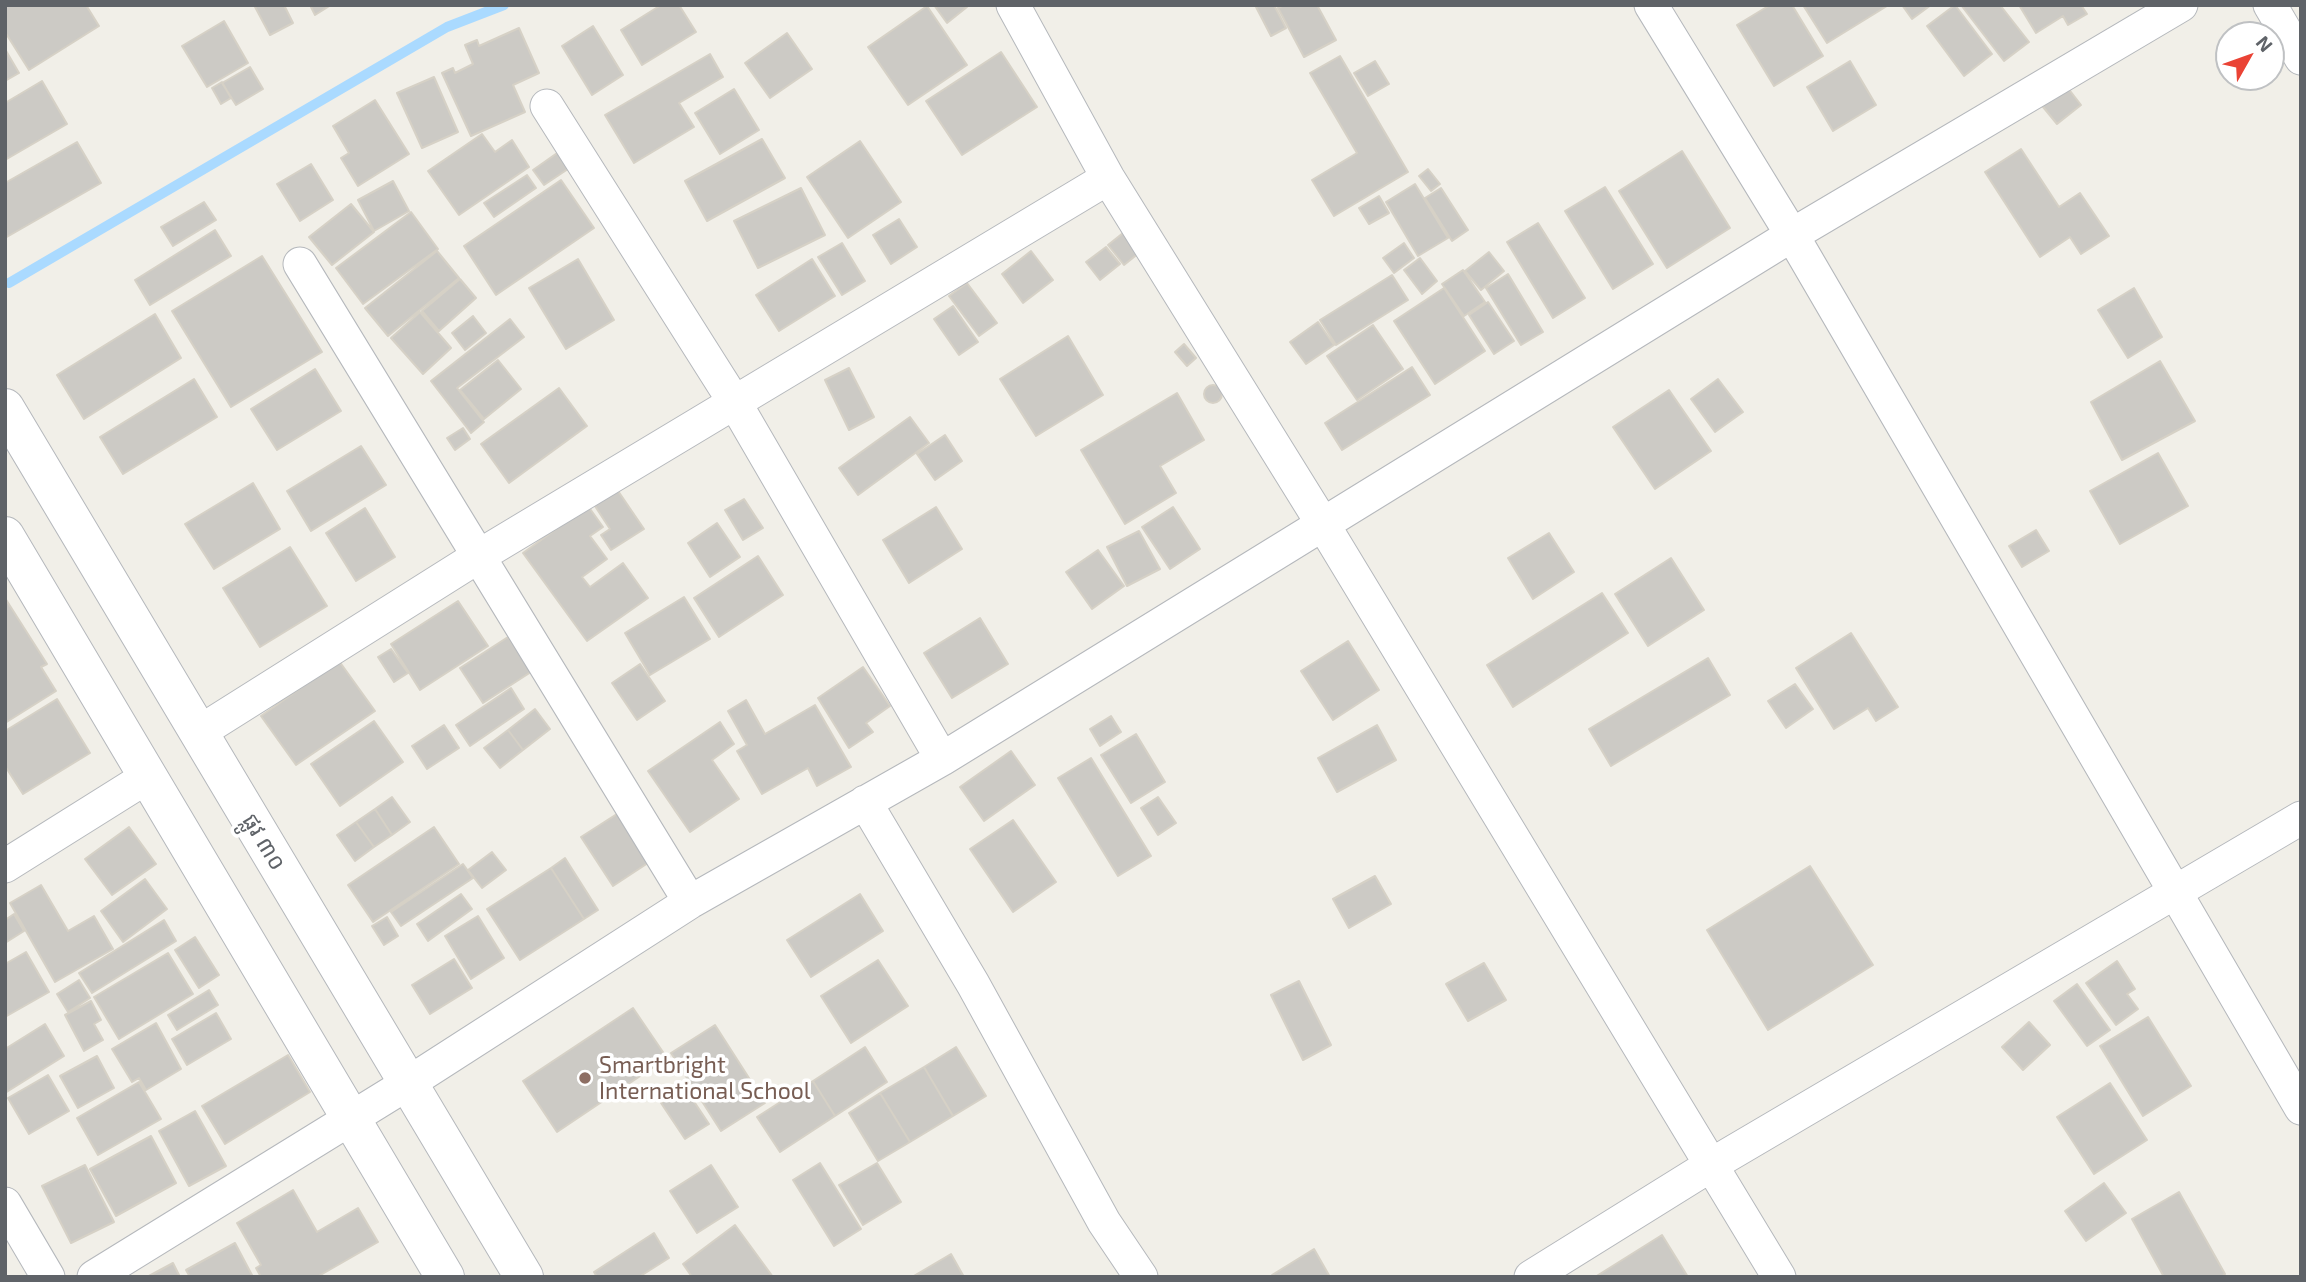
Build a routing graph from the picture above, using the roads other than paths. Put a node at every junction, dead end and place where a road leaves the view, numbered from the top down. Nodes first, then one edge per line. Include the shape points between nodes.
1 (1013, 5) edge
2 (1651, 5) edge
3 (2181, 5) edge
4 (2270, 5) edge
5 (2301, 58) edge
6 (547, 106) dead end
7 (1108, 177) junction
8 (1792, 235) junction
9 (300, 264) dead end
10 (736, 403) junction
11 (5, 408) edge
12 (1324, 526) junction
13 (5, 536) edge
14 (479, 556) junction
15 (198, 733) junction
16 (942, 759) junction
17 (147, 777) junction
18 (865, 802) junction
19 (2301, 818) edge
20 (5, 866) edge
21 (2172, 892) junction
22 (690, 902) junction
23 (410, 1082) junction
24 (2301, 1108) edge
25 (350, 1117) junction
26 (1711, 1165) junction
27 (5, 1204) edge
28 (48, 1277) edge
29 (94, 1277) edge
30 (445, 1277) edge
31 (524, 1277) edge
32 (1140, 1277) edge
33 (1531, 1277) edge
34 (1779, 1277) edge

1 - 7 street
2 - 8 street
3 - 8 street
4 - 5 street
6 - 10 street
7 - 10 street
7 - 12 street
8 - 12 street
8 - 21 street
9 - 14 street
10 - 14 street
10 - 16 street
11 - 15 street, ផ្លូវ ៣០
12 - 16 street
12 - 26 street
13 - 17 street
14 - 15 street
14 - 22 street
15 - 23 street, ផ្លូវ ៣០
16 - 18 street
17 - 20 street
17 - 25 street
18 - 22 street
18 - 32 street via 973,984 1104,1222
19 - 21 street
21 - 24 street
21 - 26 street
22 - 23 street
23 - 25 street
23 - 31 street, ផ្លូវ ៣០
25 - 29 street
25 - 30 street
26 - 33 street
26 - 34 street
27 - 28 street

